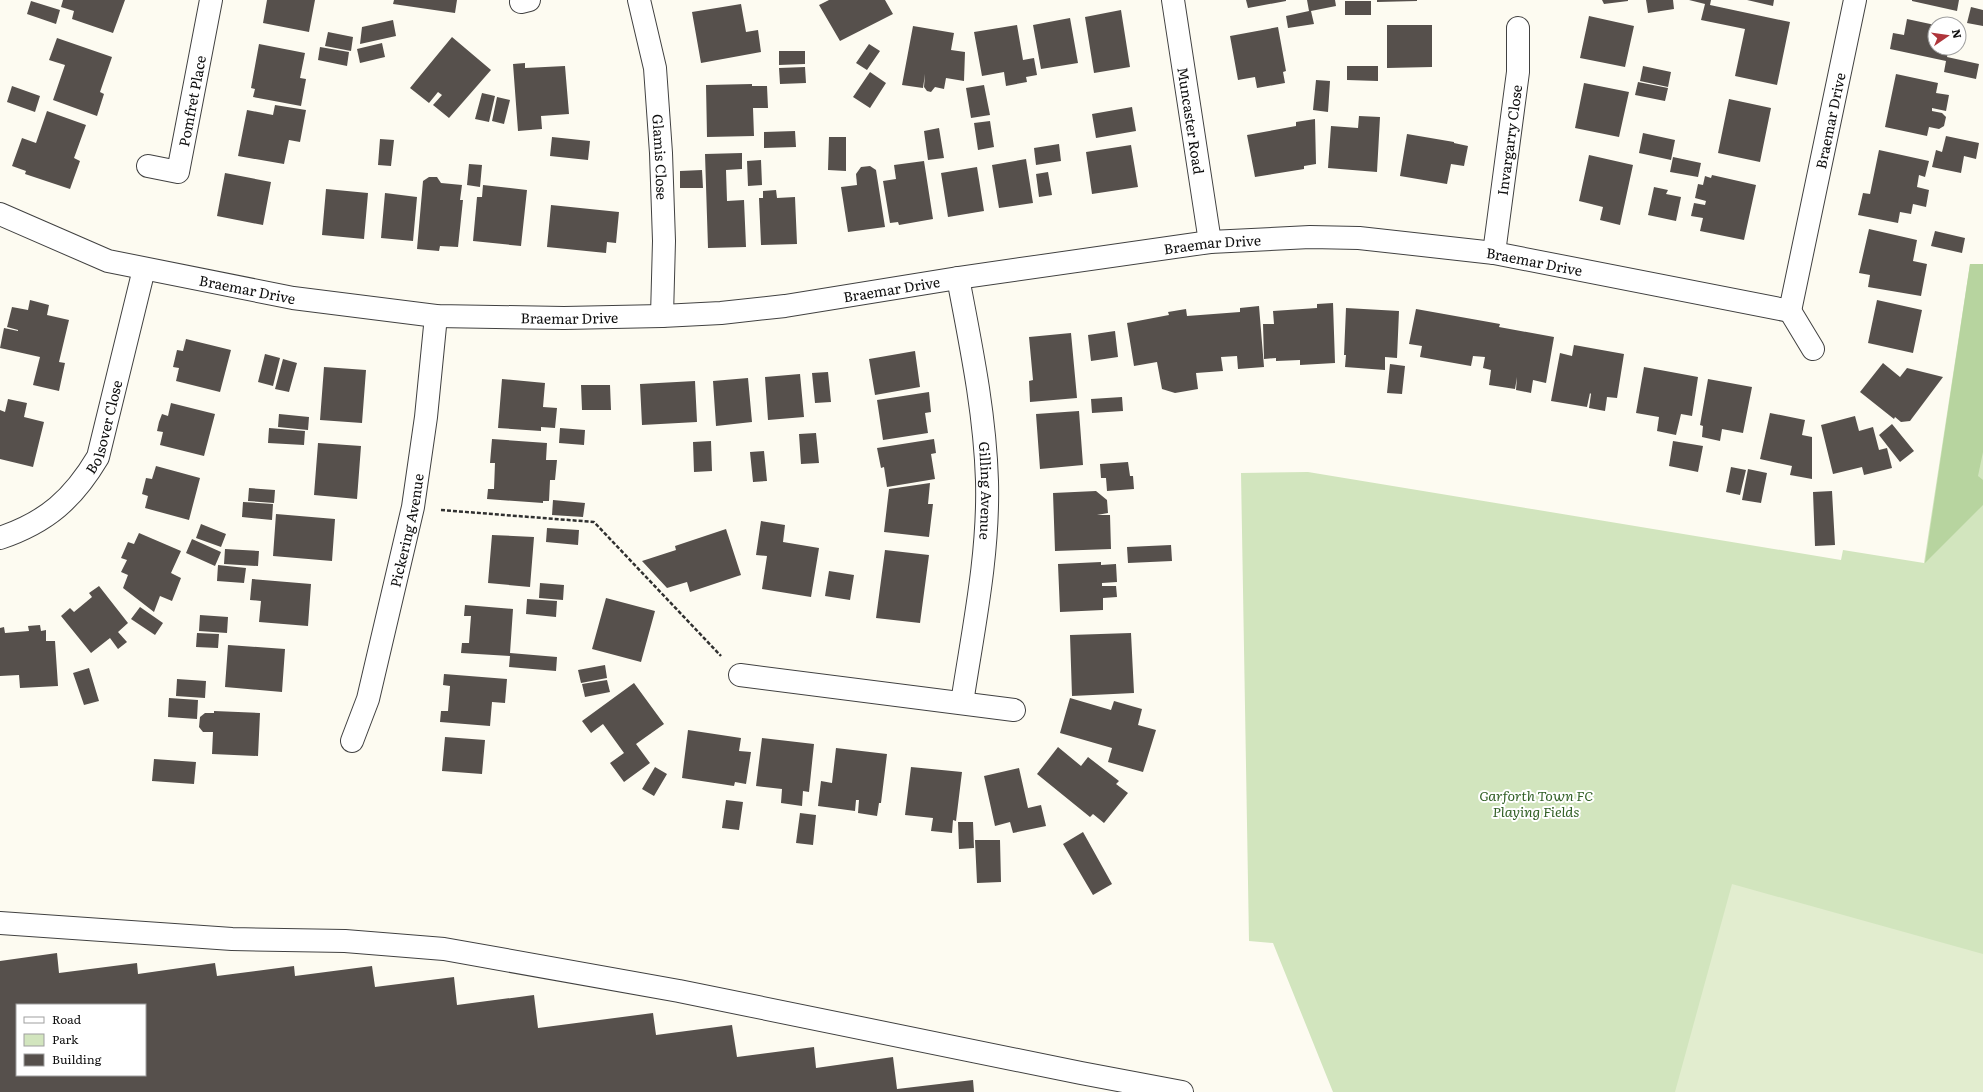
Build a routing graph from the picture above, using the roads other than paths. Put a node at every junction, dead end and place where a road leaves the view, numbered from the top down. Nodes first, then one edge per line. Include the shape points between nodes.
1 (211, 0) edge
2 (639, 0) edge
3 (1173, 0) edge
4 (1855, 0) edge
5 (1518, 28) dead end
6 (148, 166) dead end
7 (0, 214) edge
8 (1210, 242) junction
9 (1494, 253) junction
10 (144, 269) junction
11 (958, 278) junction
12 (1790, 311) junction
13 (436, 316) junction
14 (662, 316) junction
15 (1813, 349) dead end
16 (0, 538) edge
17 (740, 675) road end
18 (962, 704) junction
19 (1014, 710) dead end
20 (352, 741) dead end
21 (0, 923) edge
22 (1182, 1092) edge

1 - 6 street, Pomfret Place via 178,172
2 - 14 street, Glamis Close via 655,76 664,241
3 - 8 street, Muncaster Road
4 - 12 street, Braemar Drive
5 - 9 street, Invargarry Close via 1518,72
7 - 10 street, Braemar Drive via 108,261
8 - 9 street, Braemar Drive via 1310,237 1359,238
8 - 11 street, Braemar Drive
9 - 12 street, Braemar Drive
10 - 13 street, Braemar Drive via 294,298
10 - 16 street, Bolsover Close via 98,457 84,480 66,501 45,518 21,531
11 - 14 street, Braemar Drive via 785,306
11 - 18 street, Gilling Avenue via 981,401 987,483 983,564
12 - 15 street
13 - 14 street, Braemar Drive
13 - 20 street, Pickering Avenue via 426,417 413,507 368,699
17 - 18 street
18 - 19 street
21 - 22 street via 232,939 352,941 444,949 680,991

